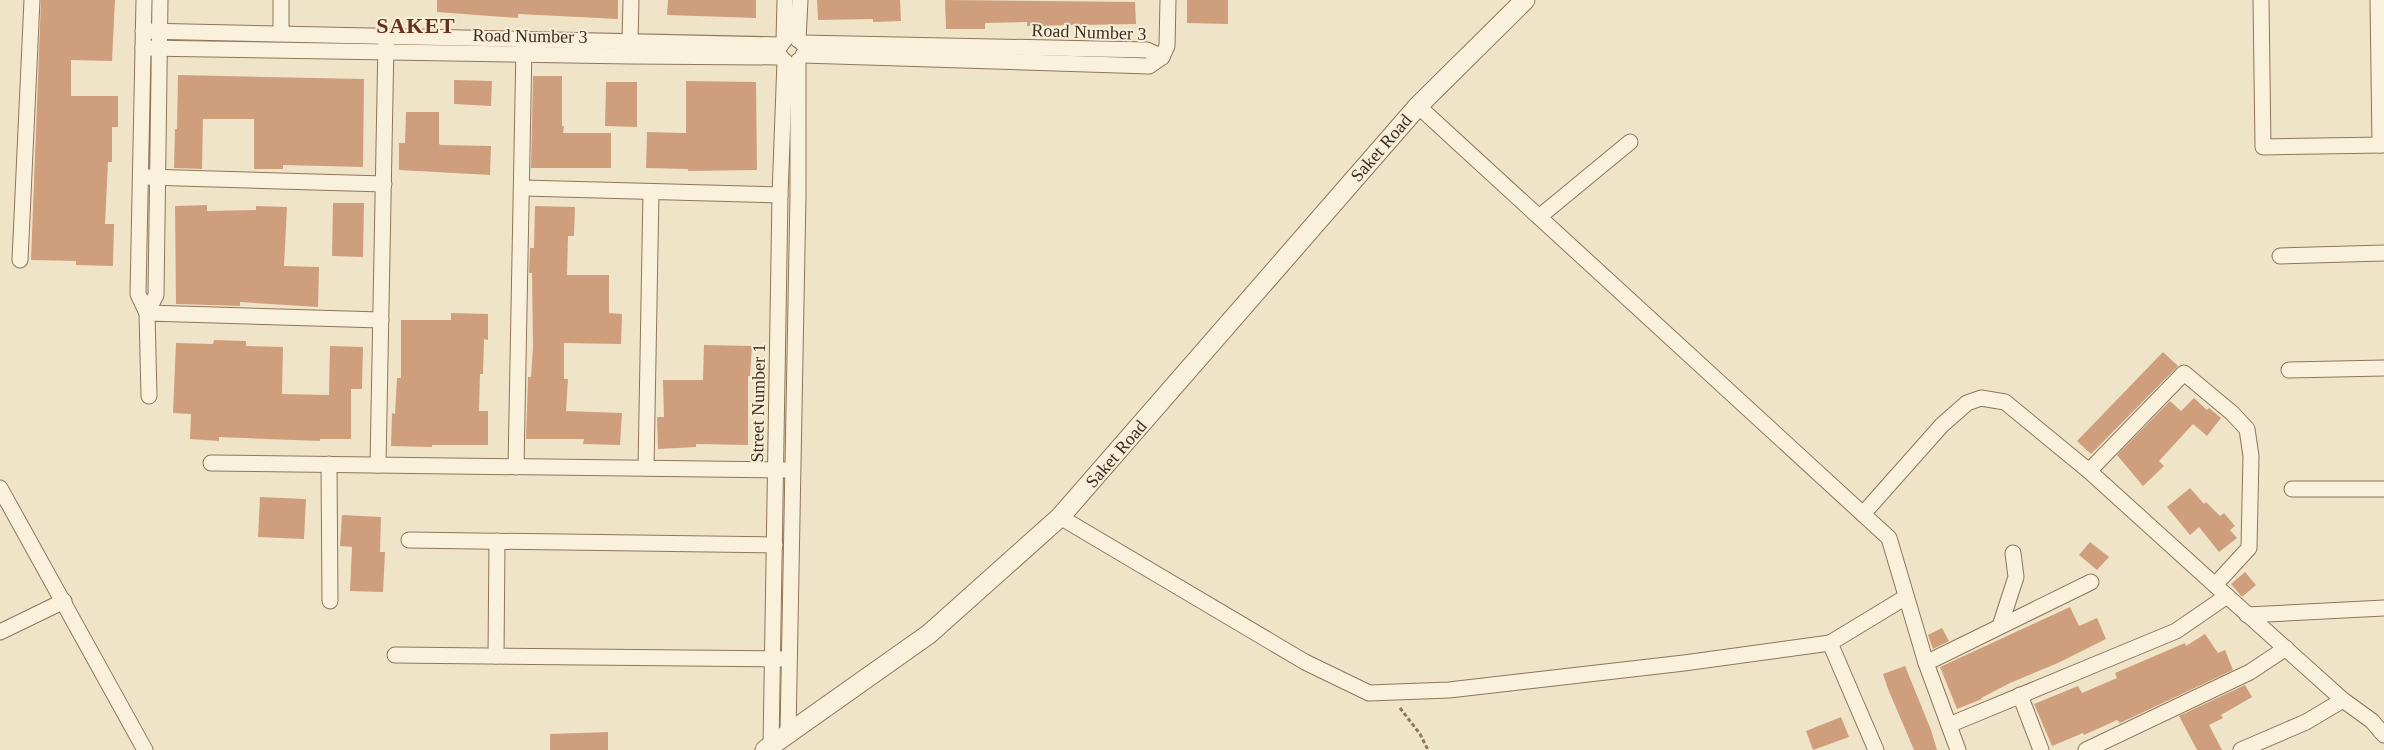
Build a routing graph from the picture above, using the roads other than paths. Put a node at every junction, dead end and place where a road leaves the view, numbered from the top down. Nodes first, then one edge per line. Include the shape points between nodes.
1 (32, 0) edge
2 (144, 0) edge
3 (160, 0) edge
4 (281, 0) edge
5 (631, 0) edge
6 (785, 0) edge
7 (800, 0) edge
8 (1168, 0) edge
9 (1525, 0) edge
10 (2261, 0) edge
11 (2378, 0) edge
12 (143, 31) junction
13 (159, 32) junction
14 (281, 33) junction
15 (386, 36) junction
16 (524, 38) junction
17 (630, 41) junction
18 (143, 48) junction
19 (159, 48) junction
20 (792, 50) junction
21 (386, 52) junction
22 (524, 54) junction
23 (1418, 106) junction
24 (1630, 142) dead end
25 (2382, 145) edge
26 (140, 177) junction
27 (157, 177) junction
28 (384, 184) junction
29 (523, 188) junction
30 (651, 192) junction
31 (780, 195) junction
32 (1539, 216) junction
33 (2384, 253) edge
34 (2280, 256) dead end
35 (20, 260) dead end
36 (147, 313) junction
37 (381, 320) junction
38 (2384, 368) edge
39 (2289, 370) dead end
40 (149, 396) dead end
41 (211, 463) dead end
42 (329, 464) junction
43 (378, 465) junction
44 (516, 467) junction
45 (646, 468) junction
46 (776, 470) junction
47 (791, 470) junction
48 (2089, 472) junction
49 (0, 488) edge
50 (2292, 489) dead end
51 (2384, 489) edge
52 (1863, 514) junction
53 (1060, 517) junction
54 (409, 540) dead end
55 (497, 542) junction
56 (774, 546) junction
57 (2013, 553) dead end
58 (2091, 582) dead end
59 (2216, 585) junction
60 (2227, 596) junction
61 (1906, 597) junction
62 (64, 600) junction
63 (330, 601) dead end
64 (2384, 608) edge
65 (2248, 615) junction
66 (2000, 626) junction
67 (0, 632) edge
68 (1830, 643) junction
69 (2286, 648) junction
70 (395, 655) dead end
71 (496, 656) junction
72 (773, 659) junction
73 (788, 659) junction
74 (1926, 663) junction
75 (2020, 695) junction
76 (2343, 700) junction
77 (2378, 721) edge
78 (1949, 725) junction
79 (788, 733) junction
80 (2384, 735) edge
81 (768, 748) edge
82 (144, 750) edge
83 (1876, 750) edge
84 (1958, 750) edge
85 (2041, 750) edge
86 (2086, 750) edge
87 (2241, 750) edge

1 - 35 street
2 - 12 street
3 - 13 street
4 - 14 street
5 - 17 street
6 - 20 street, Street Number 1
7 - 20 street, Street Number 1
8 - 20 street, Road Number 3 via 1167,46 1162,57 1147,50
9 - 23 street, Saket Road
10 - 25 street via 2264,147
11 - 25 street
12 - 13 street, Road Number 3
12 - 18 street
13 - 14 street, Road Number 3
13 - 19 street
14 - 15 street, Road Number 3
15 - 16 street, Road Number 3
15 - 21 street
16 - 17 street, Road Number 3
16 - 22 street
17 - 20 street, Road Number 3
18 - 19 street, Road Number 3
18 - 26 street
19 - 21 street, Road Number 3
19 - 27 street
20 - 22 street, Road Number 3
20 - 31 street, Street Number 1
20 - 47 street, Street Number 1 via 798,195
21 - 22 street, Road Number 3
21 - 28 street
22 - 29 street
23 - 32 street
23 - 53 street, Saket Road
24 - 32 street
26 - 27 street
26 - 36 street via 138,294
27 - 28 street
27 - 36 street via 156,295
28 - 37 street
29 - 30 street
29 - 44 street
30 - 31 street
30 - 45 street
31 - 46 street, Street Number 1
32 - 52 street
33 - 34 street
36 - 37 street
36 - 40 street
37 - 43 street
38 - 39 street
41 - 42 street
42 - 43 street
42 - 63 street
43 - 44 street
44 - 45 street
45 - 46 street
46 - 47 street
46 - 56 street, Street Number 1
47 - 73 street, Street Number 1
48 - 52 street via 2005,402 1981,398 1968,403 1942,425
48 - 59 street
48 - 59 street via 2184,372 2232,413 2247,429 2251,456 2249,548
49 - 62 street
50 - 51 street
52 - 61 street via 1889,538
53 - 68 street via 1305,662 1369,693 1449,690
53 - 79 street, Saket Road via 929,634
54 - 55 street
55 - 56 street
55 - 71 street
56 - 72 street, Street Number 1
57 - 66 street via 2016,577
58 - 66 street
59 - 60 street
60 - 65 street
60 - 75 street via 2176,631
61 - 68 street
61 - 74 street
62 - 67 street
62 - 82 street
64 - 65 street
65 - 69 street
66 - 74 street
68 - 83 street
69 - 76 street
69 - 86 street via 2250,672
70 - 71 street
71 - 72 street
72 - 73 street
72 - 81 street, Street Number 1
73 - 79 street, Street Number 1
74 - 78 street
75 - 78 street
75 - 85 street
76 - 77 street
76 - 87 street via 2306,722
77 - 80 street
78 - 84 street
79 - 81 street, Saket Road

